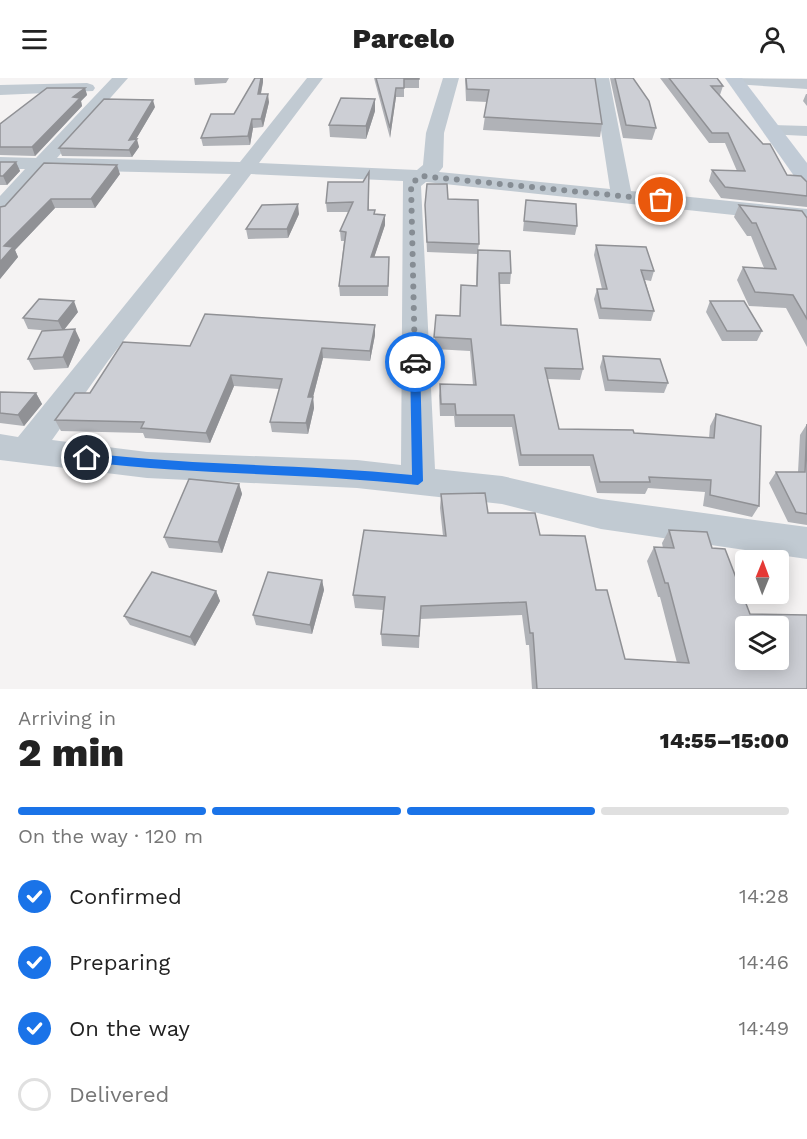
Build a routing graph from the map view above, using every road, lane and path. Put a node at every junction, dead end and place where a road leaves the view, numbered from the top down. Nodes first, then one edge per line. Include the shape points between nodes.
1 (315, 78) edge
2 (451, 78) edge
3 (601, 78) edge
4 (734, 79) edge
5 (116, 83) edge
6 (807, 84) edge
7 (0, 90) edge
8 (772, 130) junction
9 (807, 131) edge
10 (41, 163) junction
11 (0, 164) edge
12 (244, 168) junction
13 (421, 176) junction
14 (807, 178) edge
15 (621, 195) junction
16 (0, 209) edge
17 (807, 216) edge
18 (13, 449) edge
19 (418, 481) junction
20 (807, 543) edge

1 - 12 street
2 - 13 street via 435,133 433,167
3 - 15 street
4 - 6 street
4 - 8 street
5 - 7 street
5 - 10 street
8 - 9 street
8 - 14 street
10 - 11 street
10 - 12 street
10 - 16 street
12 - 13 street
12 - 18 street
13 - 15 street
13 - 19 street via 411,184
15 - 17 street
18 - 19 street via 147,465 357,474
19 - 20 street via 502,490 601,514

